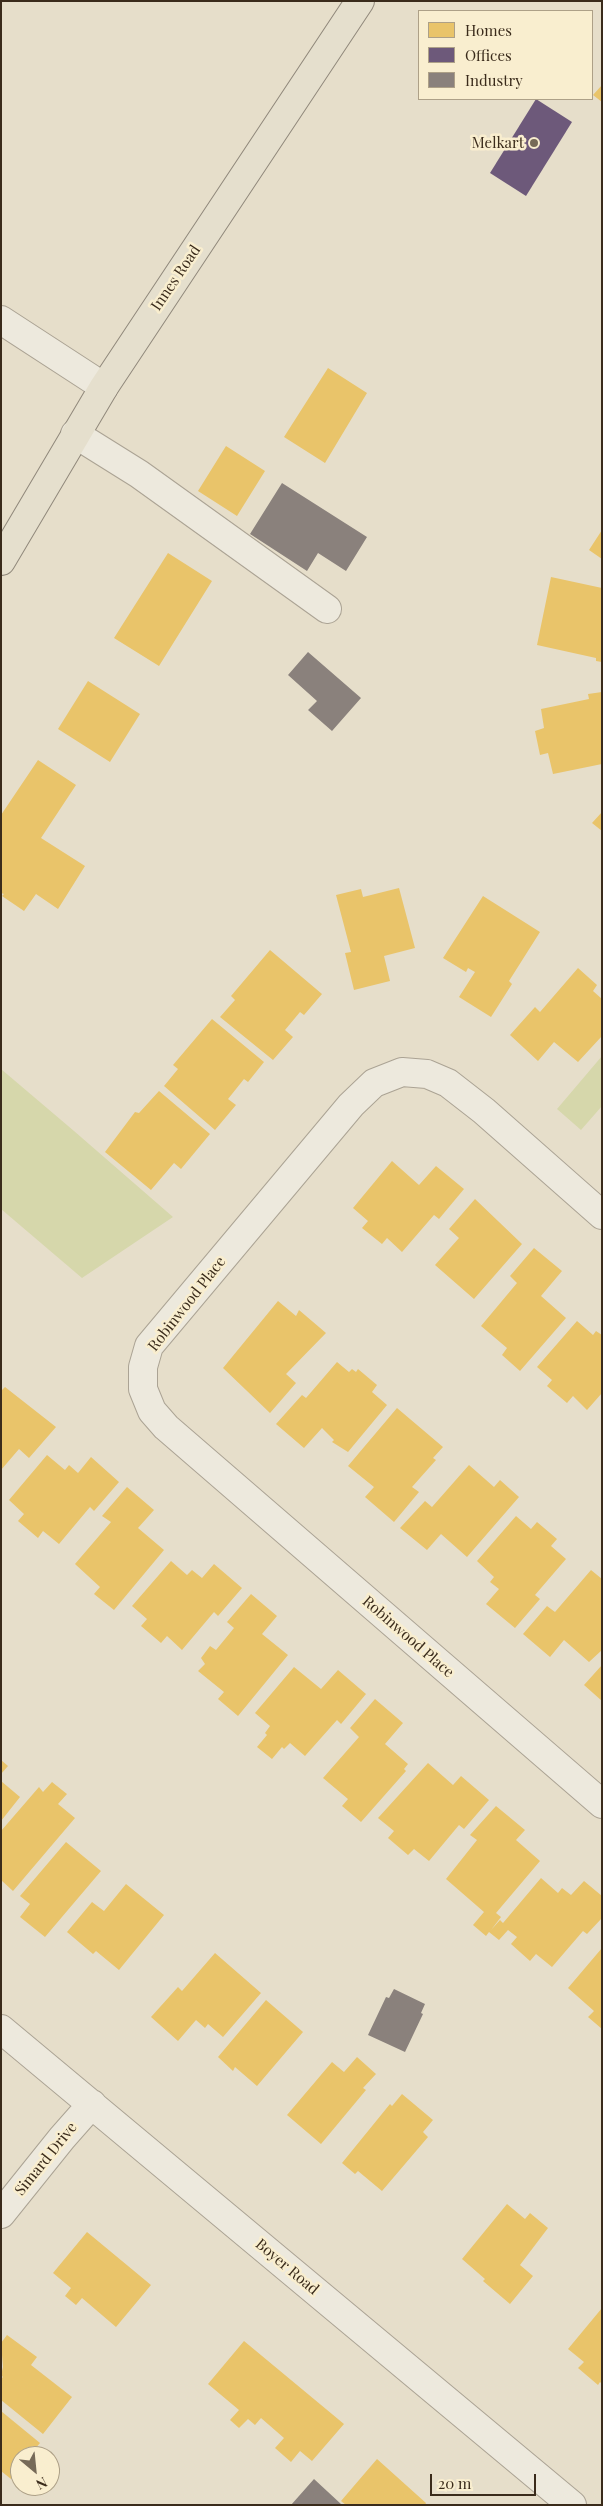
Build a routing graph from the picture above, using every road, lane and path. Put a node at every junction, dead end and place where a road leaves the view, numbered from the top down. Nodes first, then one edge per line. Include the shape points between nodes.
1 (360, 1) edge
2 (1, 320) edge
3 (104, 387) junction
4 (75, 434) junction
5 (1, 561) edge
6 (327, 609) dead end
7 (602, 1215) edge
8 (602, 1804) edge
9 (1, 2029) edge
10 (92, 2104) junction
11 (1, 2214) edge
12 (572, 2505) edge

1 - 3 main road, Innes Road
2 - 3 street
3 - 4 main road, Innes Road
4 - 5 main road, Innes Road
4 - 6 street via 139,474
7 - 8 street, Robinwood Place via 448,1083 427,1074 402,1072 374,1083 351,1105 150,1346 143,1367 143,1389 152,1411 166,1427
9 - 10 street, Boyer Road
10 - 11 street, Simard Drive
10 - 12 street, Boyer Road

